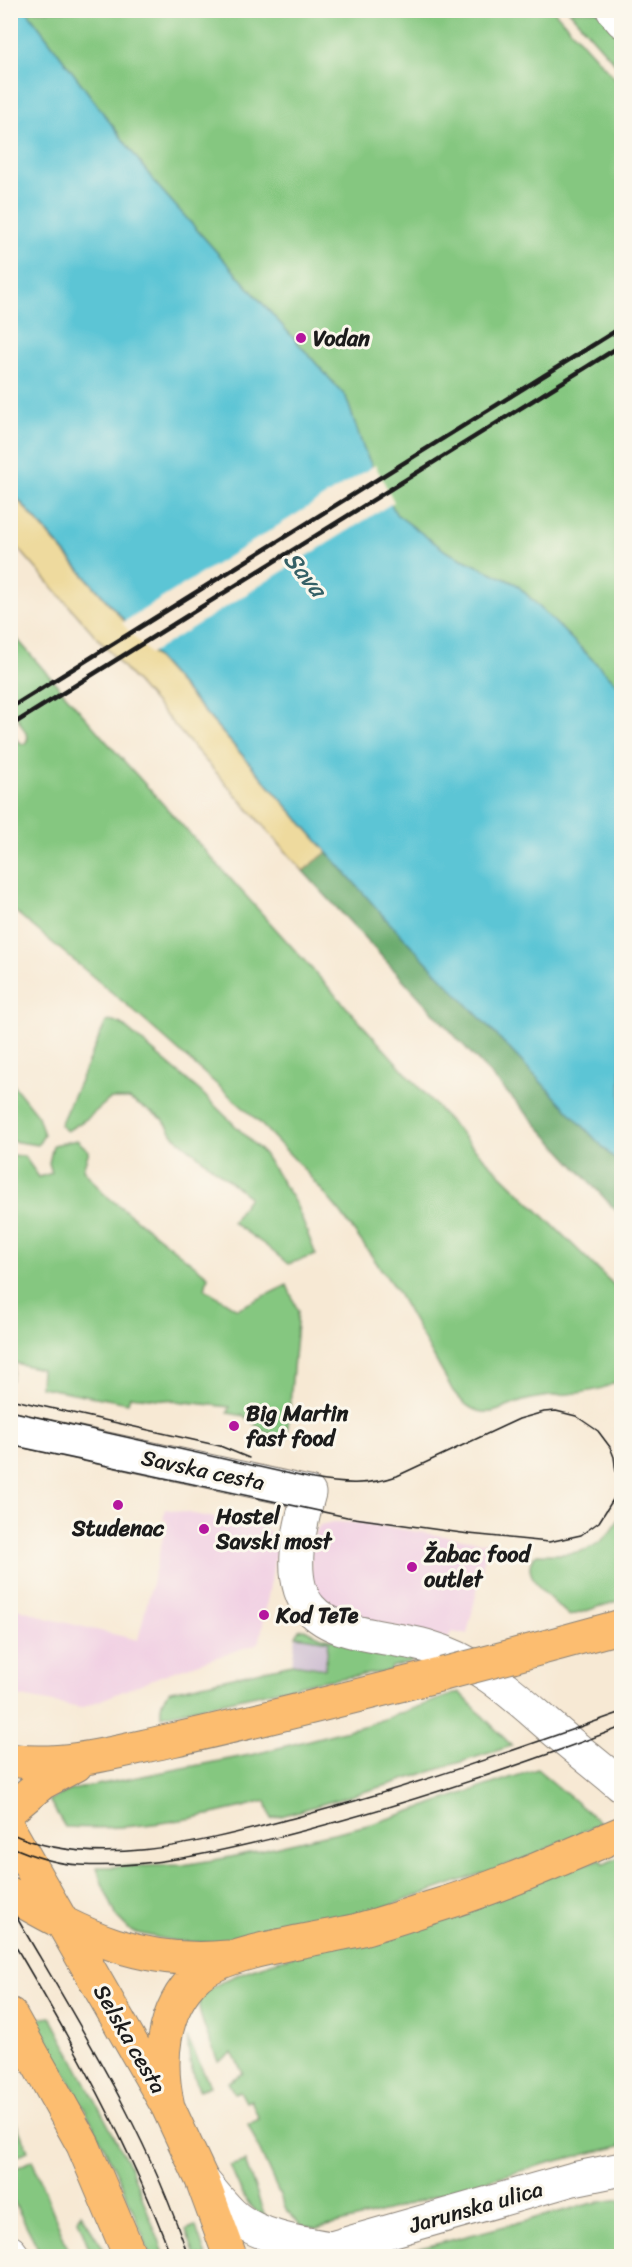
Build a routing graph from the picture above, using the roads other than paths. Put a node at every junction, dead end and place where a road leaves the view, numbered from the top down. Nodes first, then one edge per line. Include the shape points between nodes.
1 (613, 10) edge
2 (621, 21) edge
3 (10, 1428) edge
4 (621, 1626) edge
5 (94, 1756) junction
6 (10, 1760) edge
7 (621, 1786) edge
8 (10, 1810) edge
9 (10, 1831) edge
10 (621, 1833) edge
11 (10, 1894) edge
12 (66, 1926) junction
13 (242, 1956) junction
14 (10, 2014) edge
15 (168, 2107) junction
16 (621, 2169) edge
17 (202, 2180) junction
18 (10, 2252) edge
19 (326, 2252) edge
20 (13, 2256) edge
21 (130, 2256) edge
22 (230, 2256) edge

1 - 2 street
3 - 7 street, Savska cesta via 309,1493 297,1563 301,1590 310,1608 342,1628 425,1645 484,1671
4 - 5 main road, bridge via 251,1723
5 - 6 main road via 33,1763
5 - 8 main road via 42,1783
9 - 12 main road, Selska cesta
10 - 13 main road via 504,1883 439,1905 357,1930
11 - 12 main road
12 - 13 main road via 125,1949 161,1956
12 - 15 main road, Selska cesta
13 - 15 main road via 209,1968 180,1999 162,2049
14 - 21 main road via 83,2145
15 - 17 main road, Selska cesta
16 - 19 street, Jarunska ulica
17 - 19 street via 232,2214 252,2228
17 - 22 main road, Selska cesta
18 - 20 street

